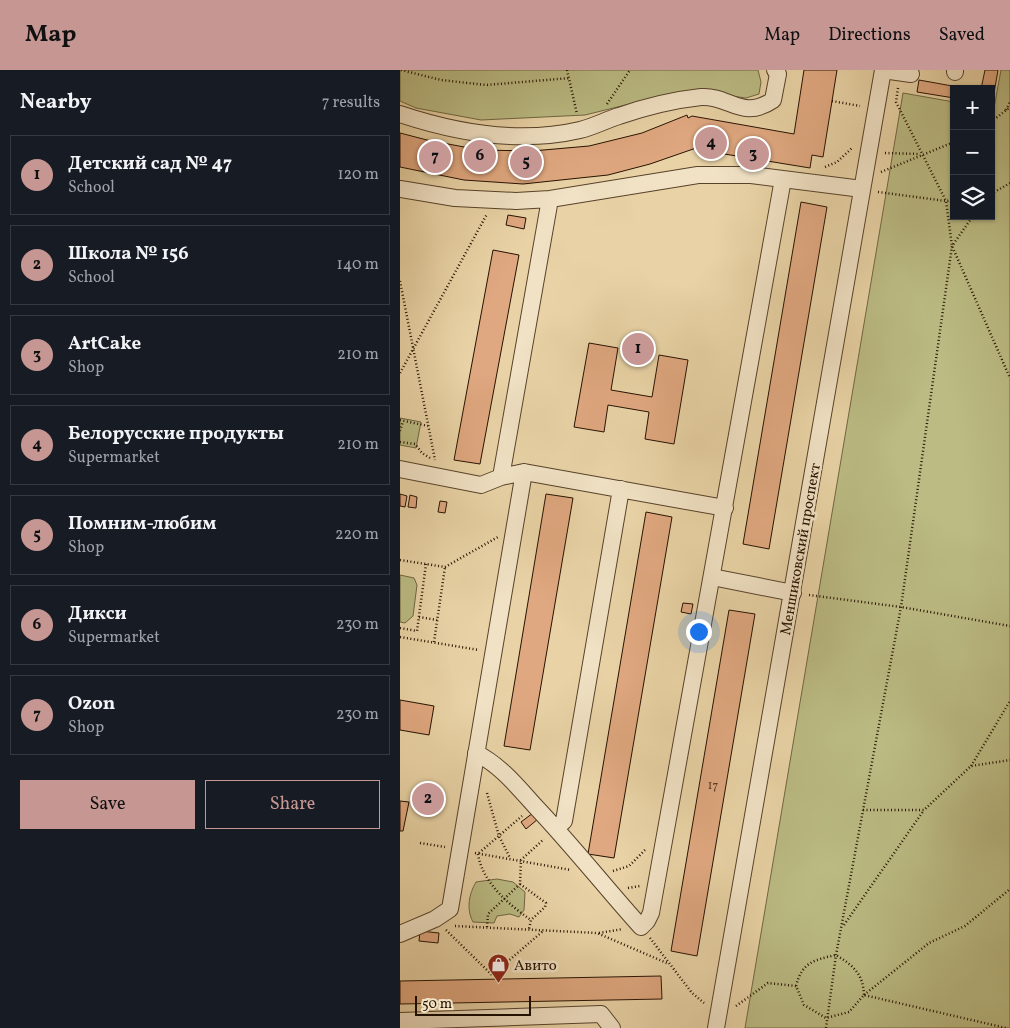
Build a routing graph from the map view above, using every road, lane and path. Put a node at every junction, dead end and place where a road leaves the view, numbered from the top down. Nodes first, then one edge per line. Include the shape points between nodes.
1 (401, 70) edge
2 (567, 70) edge
3 (630, 70) edge
4 (775, 70) edge
5 (883, 70) edge
6 (911, 74) dead end
7 (570, 78) junction
8 (832, 101) dead end
9 (896, 102) dead end
10 (1010, 102) edge
11 (860, 106) dead end
12 (1010, 107) edge
13 (1005, 111) junction
14 (400, 114) edge
15 (995, 119) edge
16 (588, 127) junction
17 (950, 143) edge
18 (852, 148) dead end
19 (881, 153) dead end
20 (921, 154) junction
21 (820, 170) dead end
22 (877, 174) dead end
23 (782, 179) junction
24 (1010, 183) edge
25 (400, 189) edge
26 (868, 190) junction
27 (995, 192) edge
28 (550, 199) junction
29 (494, 200) junction
30 (950, 200) edge
31 (946, 201) junction
32 (970, 220) edge
33 (952, 246) junction
34 (400, 281) edge
35 (414, 345) junction
36 (400, 373) edge
37 (1010, 378) edge
38 (401, 420) edge
39 (428, 426) junction
40 (400, 431) edge
41 (400, 442) edge
42 (436, 468) junction
43 (400, 469) edge
44 (524, 472) junction
45 (501, 477) junction
46 (620, 489) junction
47 (725, 508) junction
48 (515, 528) junction
49 (400, 560) edge
50 (426, 564) junction
51 (445, 567) junction
52 (712, 577) junction
53 (793, 592) junction
54 (901, 607) junction
55 (418, 617) junction
56 (437, 620) junction
57 (1010, 626) edge
58 (400, 628) edge
59 (417, 631) junction
60 (400, 637) edge
61 (416, 639) junction
62 (434, 642) junction
63 (493, 652) junction
64 (1010, 701) edge
65 (476, 753) junction
66 (1010, 760) edge
67 (971, 766) junction
68 (486, 792) dead end
69 (535, 805) junction
70 (863, 810) junction
71 (924, 810) junction
72 (556, 828) junction
73 (498, 836) junction
74 (420, 843) dead end
75 (647, 848) dead end
76 (460, 849) junction
77 (478, 854) junction
78 (510, 858) junction
79 (473, 860) dead end
80 (521, 860) junction
81 (593, 872) junction
82 (657, 882) junction
83 (520, 884) junction
84 (1010, 888) edge
85 (609, 891) junction
86 (505, 899) junction
87 (530, 920) junction
88 (843, 926) junction
89 (487, 927) junction
90 (641, 927) junction
91 (529, 929) junction
92 (544, 930) junction
93 (597, 933) junction
94 (400, 934) edge
95 (836, 955) junction
96 (669, 964) junction
97 (796, 986) junction
98 (864, 995) junction
99 (707, 1005) dead end
100 (732, 1009) dead end
101 (826, 1018) junction
102 (400, 1021) edge
103 (612, 1028) edge
104 (716, 1028) edge
105 (826, 1028) edge
106 (1006, 1028) edge

1 - 7 path via 441,80 486,85
2 - 7 path
3 - 16 path
4 - 16 street via 778,74 773,100 762,108 745,108 703,97 642,108
5 - 6 street
5 - 26 street, Меншиковский проспект
7 - 16 path
8 - 11 path
9 - 20 path
10 - 13 path
12 - 13 path
13 - 15 path
14 - 16 street via 457,130 526,137
17 - 20 path
18 - 21 path via 837,162
19 - 20 path
20 - 22 path
20 - 31 path
23 - 26 street
23 - 28 street via 751,175 698,175
23 - 47 street
24 - 27 path
25 - 29 street via 455,198
26 - 31 path
26 - 53 street, Меншиковский проспект
28 - 29 street
28 - 45 street
29 - 35 path
30 - 31 path
31 - 33 path
32 - 33 path
33 - 37 path
33 - 54 path
34 - 35 path
35 - 36 path
35 - 39 path
38 - 39 path
38 - 40 path
39 - 42 path
41 - 42 path via 415,444
42 - 43 street
42 - 45 street via 481,485
44 - 45 street
44 - 46 street
44 - 48 street
46 - 47 street
46 - 72 street via 564,821
47 - 52 street
48 - 51 path
48 - 63 street
49 - 50 path
50 - 51 path
50 - 55 path
51 - 56 path
52 - 53 street
52 - 82 street
53 - 54 path
53 - 104 street, Меншиковский проспект
54 - 57 path
54 - 70 path
55 - 56 path
55 - 59 path
56 - 62 path
58 - 59 path
59 - 61 path
60 - 61 path
61 - 62 path
62 - 63 path
63 - 65 street
64 - 67 path
65 - 69 street via 490,760
65 - 76 street
66 - 67 path
67 - 71 path
68 - 73 path
69 - 72 street
69 - 73 path
70 - 71 path
70 - 88 path
71 - 88 path
72 - 80 path
72 - 81 street
73 - 77 path
73 - 78 path
74 - 76 path
75 - 81 path via 629,866
76 - 77 path
76 - 94 street via 450,909
77 - 78 path
77 - 79 path
77 - 86 path via 484,871
78 - 80 path
80 - 81 path
80 - 83 path
81 - 85 street
82 - 85 path
82 - 90 street via 651,913
83 - 86 path
83 - 87 path via 546,903
84 - 98 path via 965,926 929,943
85 - 90 street
86 - 87 path
86 - 89 path via 488,914
87 - 91 path
88 - 95 path
89 - 91 path
89 - 92 path via 441,925 492,975
90 - 93 path
90 - 96 path
91 - 92 path
92 - 93 path
93 - 96 path
95 - 97 path via 814,960 800,972
95 - 98 path via 853,965 863,980
95 - 101 path
96 - 99 path via 692,994
97 - 100 path via 768,983
97 - 101 path via 804,1005
98 - 101 path via 849,1012
98 - 106 path
101 - 105 path
102 - 103 street via 601,1014

